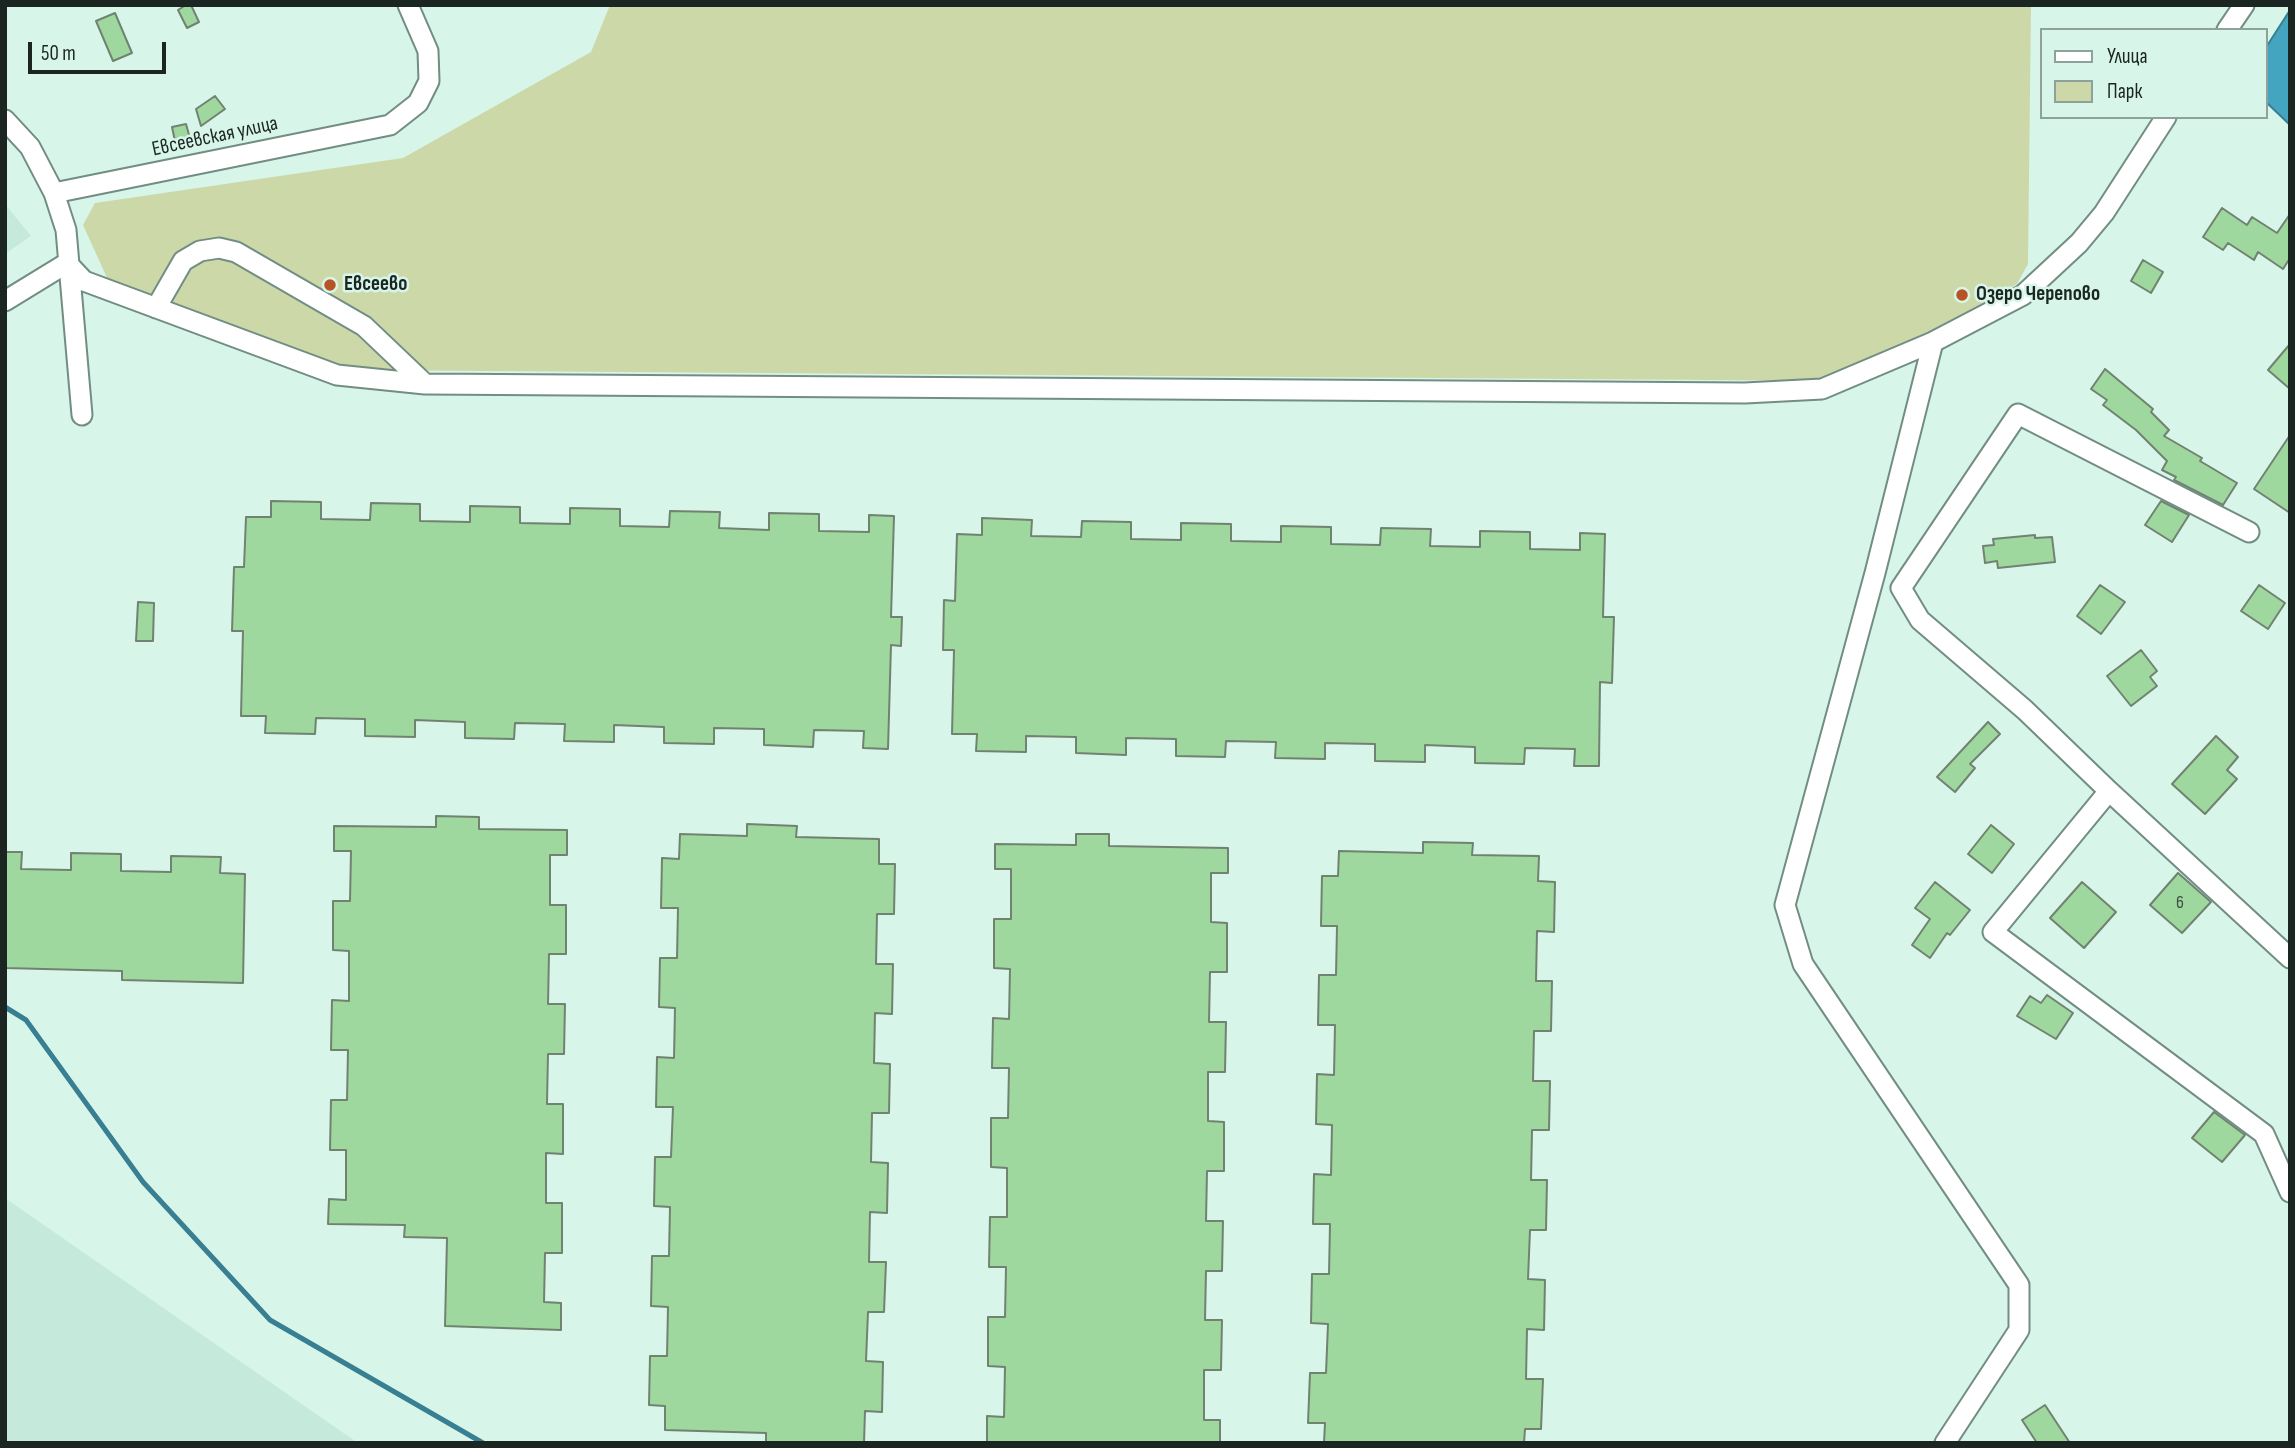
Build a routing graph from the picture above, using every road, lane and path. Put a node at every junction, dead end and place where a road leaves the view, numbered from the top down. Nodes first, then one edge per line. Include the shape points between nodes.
1 (408, 5) edge
2 (2244, 5) edge
3 (2228, 28) edge
4 (2165, 119) edge
5 (5, 120) edge
6 (54, 194) junction
7 (67, 262) junction
8 (5, 301) edge
9 (156, 308) junction
10 (1933, 342) junction
11 (425, 384) junction
12 (82, 415) dead end
13 (2249, 532) dead end
14 (1875, 573) junction
15 (1900, 587) junction
16 (2109, 791) junction
17 (2290, 958) edge
18 (2290, 1192) edge
19 (1945, 1443) edge

1 - 6 street, Евсеевская улица via 428,51 429,81 418,103 390,125
2 - 3 street
4 - 10 street via 2080,243 2023,295
5 - 6 street via 30,147
6 - 7 street via 66,230
7 - 8 street
7 - 9 street via 84,281
7 - 12 street
9 - 11 street via 337,375
9 - 11 street via 183,261 200,251 236,251 364,327
10 - 11 street via 1822,389 1745,393
10 - 14 street
13 - 15 street via 2018,414
14 - 15 street
14 - 19 street via 1785,905 1803,964 2020,1285 2019,1329
15 - 16 street via 1920,620 2025,710
16 - 17 street
16 - 18 street via 1993,932 2264,1134

